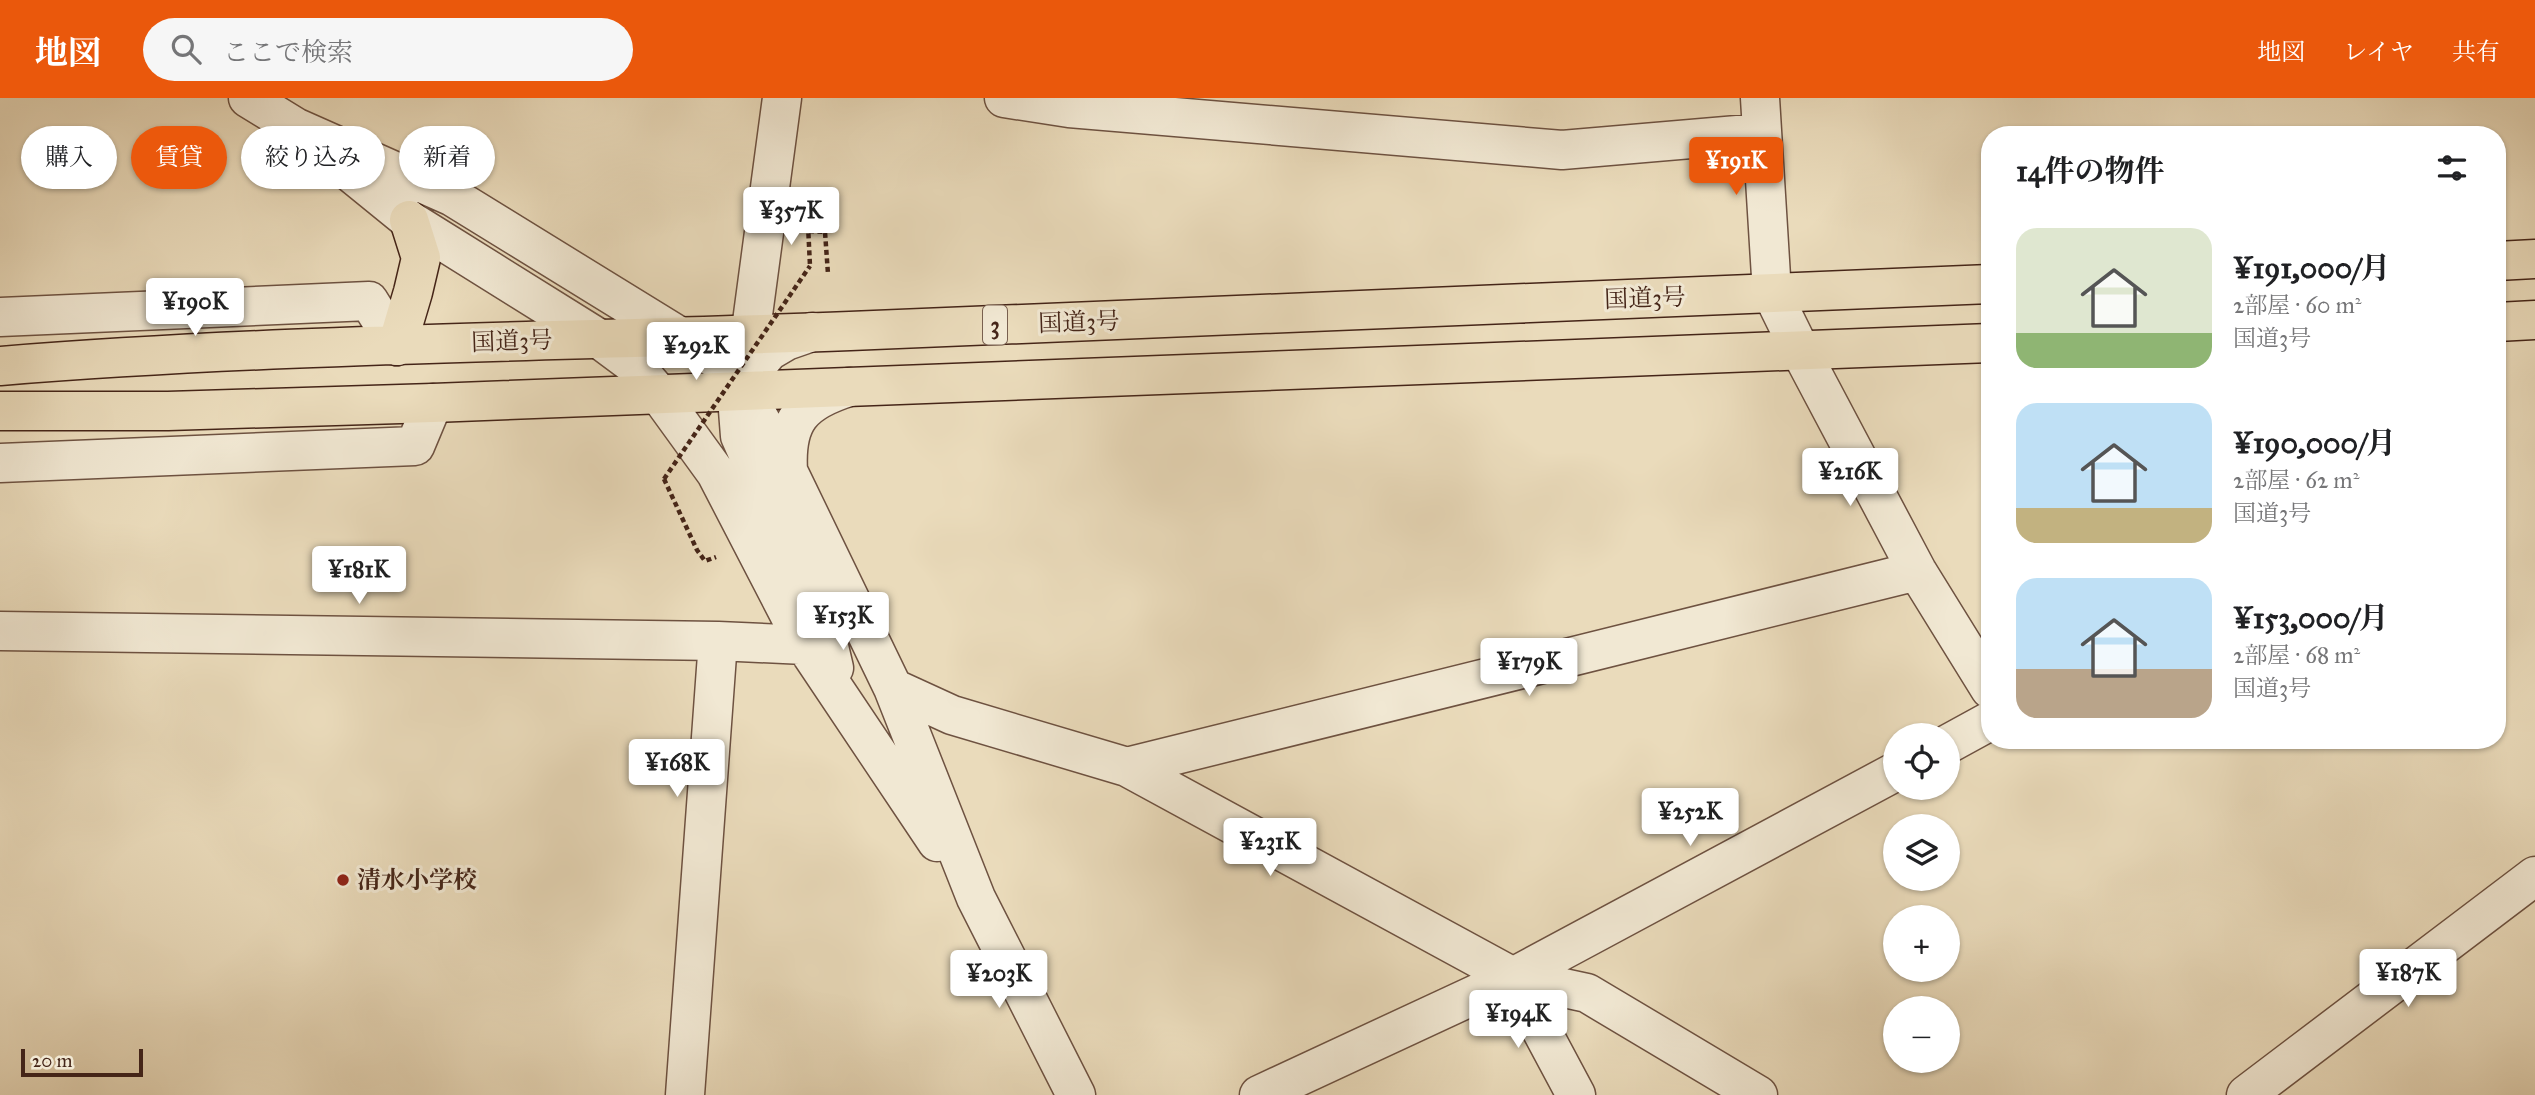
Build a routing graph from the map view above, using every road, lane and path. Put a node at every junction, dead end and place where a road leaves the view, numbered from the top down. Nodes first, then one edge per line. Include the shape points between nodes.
1 (248, 98) edge
2 (782, 98) edge
3 (1004, 98) edge
4 (1761, 116) edge
5 (293, 126) edge
6 (385, 167) edge
7 (371, 189) edge
8 (409, 220) junction
9 (809, 232) dead end
10 (2535, 259) edge
11 (2506, 261) edge
12 (810, 266) dead end
13 (828, 274) dead end
14 (1981, 284) edge
15 (1772, 293) junction
16 (0, 317) edge
17 (2535, 320) edge
18 (2506, 322) edge
19 (812, 332) junction
20 (750, 334) junction
21 (679, 336) junction
22 (598, 338) junction
23 (1981, 343) edge
24 (397, 346) junction
25 (1800, 350) junction
26 (0, 366) edge
27 (849, 387) junction
28 (744, 390) junction
29 (658, 393) junction
30 (433, 403) junction
31 (0, 411) edge
32 (0, 463) edge
33 (788, 471) junction
34 (718, 556) dead end
35 (1917, 571) junction
36 (0, 631) edge
37 (718, 641) junction
38 (806, 645) junction
39 (1981, 674) edge
40 (893, 688) junction
41 (841, 701) junction
42 (1981, 727) edge
43 (1960, 738) edge
44 (1127, 767) junction
45 (1883, 778) edge
46 (2535, 876) edge
47 (975, 898) junction
48 (1513, 977) junction
49 (685, 1095) edge
50 (1076, 1095) edge
51 (1259, 1095) edge
52 (1576, 1095) edge
53 (1758, 1095) edge
54 (2246, 1095) edge

1 - 5 street
2 - 20 street
3 - 4 street via 1069,108 1562,150
4 - 15 street
6 - 21 street via 453,197
7 - 8 street
8 - 22 street
8 - 24 highway via 421,258
9 - 13 path via 825,232
10 - 11 highway
12 - 34 path, bridge via 664,479 697,550 705,561
14 - 15 highway, 国道3号 / 3
15 - 19 highway, 国道3号 / 3
15 - 25 street
16 - 24 street via 369,301
17 - 18 highway
19 - 20 highway, 国道3号 / 3
19 - 28 street via 769,351
20 - 21 highway, 国道3号 / 3
20 - 28 street
21 - 22 highway, 国道3号 / 3
21 - 28 street via 716,359
22 - 24 highway, 国道3号 / 3
22 - 29 street via 633,364
23 - 25 highway, 3
24 - 26 highway, 国道3号 / 3
25 - 27 highway, 3
25 - 35 street
27 - 28 highway, 3
27 - 33 street via 827,393 797,419 788,436
28 - 29 highway, 3
28 - 33 street
28 - 41 street via 738,410 740,436 815,587
29 - 30 highway, 3
29 - 38 street via 716,473
30 - 31 highway, 3
30 - 32 street via 415,446
33 - 40 street
35 - 39 street
35 - 44 street
36 - 37 street
37 - 38 street
37 - 49 street
38 - 41 street
40 - 44 street via 952,715
40 - 47 street
41 - 47 street
42 - 43 street
44 - 48 street
45 - 48 street
46 - 54 street
47 - 50 street
48 - 51 street
48 - 52 street
48 - 53 street via 1587,993

